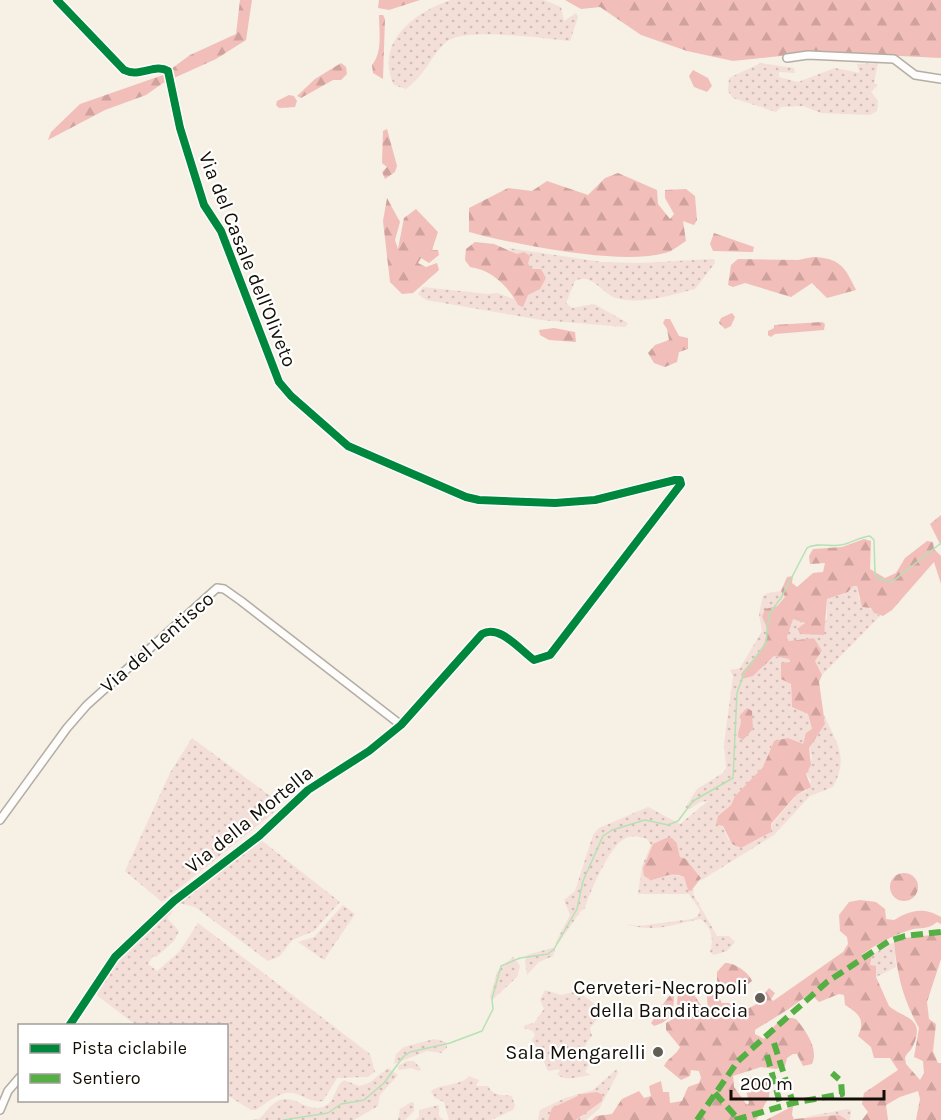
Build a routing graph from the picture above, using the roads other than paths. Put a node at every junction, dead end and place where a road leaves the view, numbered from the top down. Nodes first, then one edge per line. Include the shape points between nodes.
1 (57, 0) edge
2 (787, 58) dead end
3 (941, 79) edge
4 (681, 480) joint
5 (401, 725) junction
6 (0, 820) edge
7 (70, 1024) edge
8 (18, 1079) edge
9 (0, 1110) edge

1 - 4 street, Via del Casale dell'Oliveto via 124,70 138,74 162,68 168,71 180,128 204,205 221,231 279,382 348,446 480,500 594,500
2 - 3 street via 808,55 894,59 915,75
4 - 5 street, Via della Mortella via 550,655 534,660 497,632 488,631
5 - 6 street, Via del Lentisco via 241,601 217,588 87,705
5 - 7 street, Via della Mortella via 308,790 259,836 174,902 115,957
8 - 9 street

